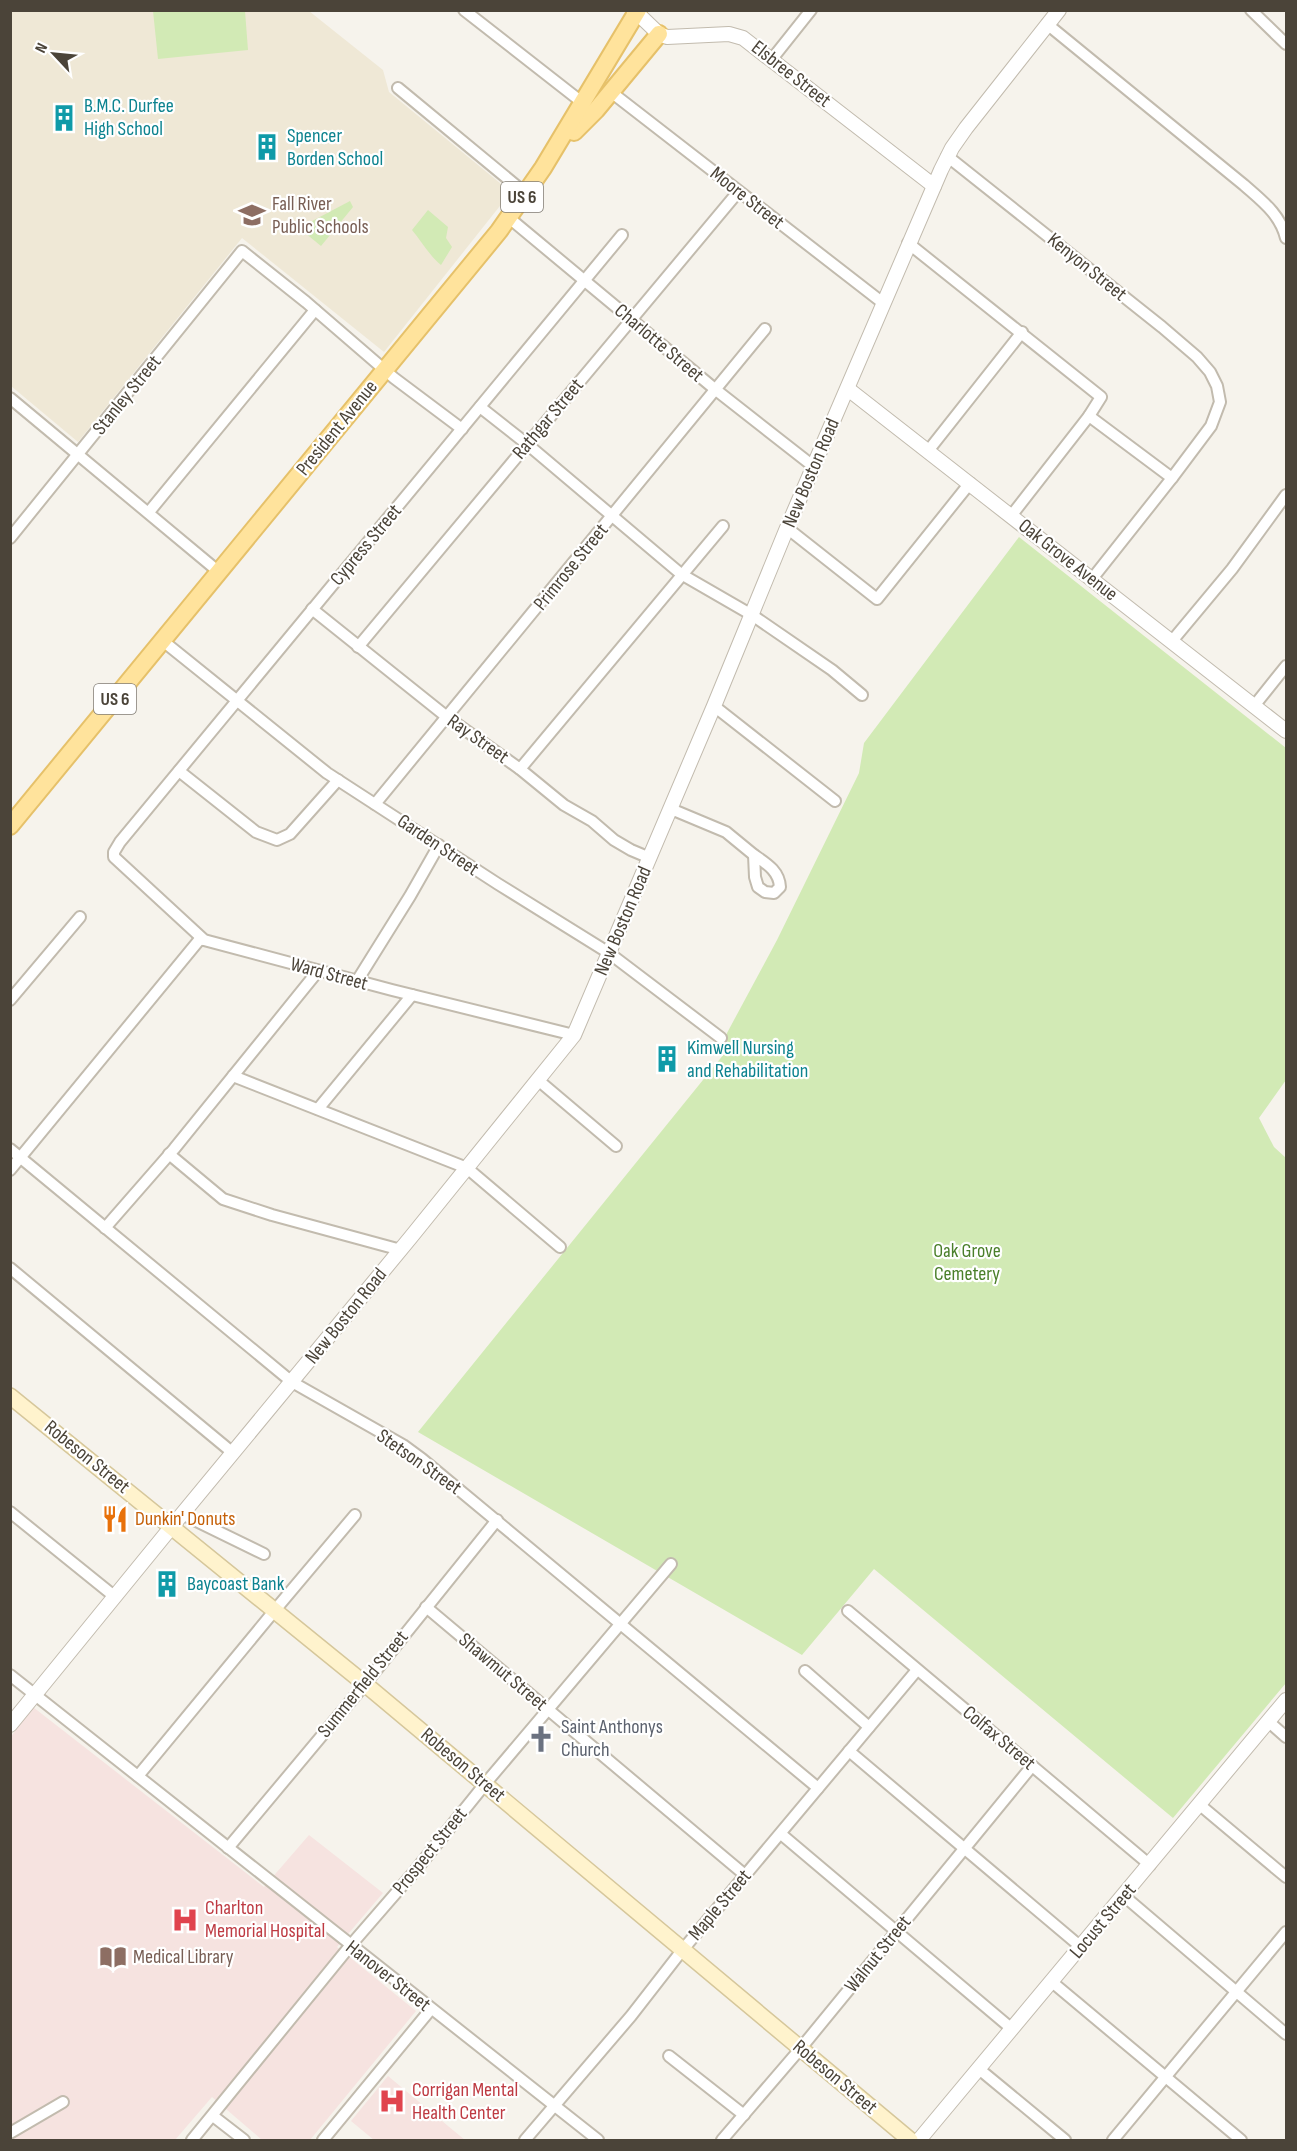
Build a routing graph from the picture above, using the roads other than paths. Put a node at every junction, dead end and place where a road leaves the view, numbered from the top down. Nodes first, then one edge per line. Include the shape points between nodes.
1 (464, 10) edge
2 (811, 10) edge
3 (1059, 10) edge
4 (1251, 10) edge
5 (636, 11) edge
6 (1047, 24) junction
7 (658, 34) junction
8 (1287, 44) edge
9 (772, 59) junction
10 (398, 88) dead end
11 (611, 92) junction
12 (583, 103) junction
13 (552, 154) junction
14 (947, 156) junction
15 (934, 186) junction
16 (738, 192) junction
17 (525, 194) junction
18 (508, 217) junction
19 (622, 235) dead end
20 (1287, 238) edge
21 (908, 243) junction
22 (584, 281) junction
23 (883, 303) junction
24 (315, 310) junction
25 (631, 320) junction
26 (765, 329) dead end
27 (1022, 332) junction
28 (385, 369) junction
29 (848, 389) junction
30 (716, 390) junction
31 (10, 398) edge
32 (480, 407) junction
33 (1089, 416) junction
34 (462, 429) junction
35 (527, 444) junction
36 (928, 452) junction
37 (79, 455) junction
38 (813, 466) junction
39 (1172, 478) junction
40 (970, 483) junction
41 (1287, 495) edge
42 (149, 512) junction
43 (1011, 516) junction
44 (612, 517) junction
45 (723, 526) dead end
46 (787, 528) junction
47 (10, 538) edge
48 (219, 572) junction
49 (681, 574) junction
50 (1092, 579) junction
51 (312, 609) junction
52 (752, 615) junction
53 (163, 641) junction
54 (1172, 641) junction
55 (358, 647) junction
56 (1287, 666) edge
57 (862, 695) dead end
58 (237, 701) junction
59 (714, 706) junction
60 (1254, 706) junction
61 (447, 717) junction
62 (1287, 731) edge
63 (520, 769) junction
64 (179, 771) junction
65 (338, 780) junction
66 (835, 801) dead end
67 (375, 804) junction
68 (671, 809) junction
69 (10, 826) edge
70 (439, 845) junction
71 (754, 855) dead end
72 (114, 857) joint
73 (650, 858) junction
74 (80, 917) dead end
75 (204, 940) junction
76 (609, 953) junction
77 (318, 971) junction
78 (357, 981) junction
79 (412, 995) junction
80 (10, 1000) edge
81 (574, 1035) junction
82 (720, 1038) dead end
83 (233, 1076) junction
84 (538, 1080) junction
85 (318, 1109) junction
86 (616, 1146) dead end
87 (10, 1149) edge
88 (169, 1154) junction
89 (21, 1158) junction
90 (467, 1168) junction
91 (10, 1170) edge
92 (105, 1228) junction
93 (560, 1247) dead end
94 (401, 1250) junction
95 (10, 1268) edge
96 (292, 1382) junction
97 (10, 1395) edge
98 (233, 1453) junction
99 (10, 1512) edge
100 (355, 1515) dead end
101 (177, 1520) junction
102 (496, 1520) junction
103 (264, 1554) dead end
104 (671, 1564) dead end
105 (114, 1596) junction
106 (426, 1607) junction
107 (274, 1610) junction
108 (848, 1611) dead end
109 (620, 1623) junction
110 (917, 1670) junction
111 (805, 1671) dead end
112 (10, 1676) edge
113 (365, 1684) junction
114 (33, 1695) junction
115 (1287, 1700) edge
116 (550, 1710) junction
117 (1269, 1722) junction
118 (10, 1725) edge
119 (869, 1727) junction
120 (1287, 1737) edge
121 (849, 1751) junction
122 (1032, 1766) junction
123 (138, 1776) junction
124 (485, 1784) junction
125 (818, 1788) junction
126 (1200, 1805) junction
127 (781, 1834) junction
128 (228, 1848) junction
129 (964, 1848) junction
130 (1150, 1865) junction
131 (746, 1875) junction
132 (1287, 1877) edge
133 (1124, 1896) junction
134 (897, 1932) junction
135 (1287, 1932) edge
136 (350, 1946) junction
137 (1082, 1947) junction
138 (682, 1950) junction
139 (1052, 1982) junction
140 (1237, 1992) junction
141 (431, 2009) junction
142 (1012, 2029) junction
143 (1287, 2034) edge
144 (801, 2048) junction
145 (669, 2056) dead end
146 (979, 2069) junction
147 (1165, 2077) junction
148 (63, 2102) dead end
149 (553, 2105) junction
150 (744, 2115) junction
151 (213, 2116) junction
152 (10, 2133) edge
153 (192, 2140) edge
154 (244, 2140) edge
155 (323, 2140) edge
156 (525, 2140) edge
157 (598, 2140) edge
158 (722, 2140) edge
159 (910, 2140) edge
160 (919, 2140) edge
161 (1065, 2140) edge
162 (1113, 2140) edge
163 (1241, 2140) edge

1 - 12 street
2 - 9 street
3 - 6 street, New Boston Road
4 - 8 street
5 - 7 street
5 - 12 main road, President Avenue / US 6
6 - 14 street, New Boston Road
6 - 20 street via 1244,185 1273,212
7 - 9 street, Elsbree Street via 673,38 735,34
7 - 11 main road
9 - 15 street, Elsbree Street
10 - 17 street
11 - 13 main road
11 - 16 street, Moore Street
12 - 13 main road, President Avenue / US 6
13 - 17 main road, President Avenue / US 6
14 - 15 street, New Boston Road
14 - 39 street, Kenyon Street via 1189,349 1210,372 1220,402 1211,426
15 - 21 street, New Boston Road
16 - 23 street, Moore Street
16 - 25 street, Rathgar Street
17 - 18 main road, President Avenue / US 6
18 - 22 street, Charlotte Street
18 - 28 main road, President Avenue / US 6
19 - 22 street, Cypress Street
21 - 23 street, New Boston Road
21 - 27 street
22 - 25 street, Charlotte Street
22 - 32 street, Cypress Street
23 - 29 street, New Boston Road
24 - 28 street
24 - 37 street, Stanley Street via 242,251
24 - 42 street
25 - 30 street, Charlotte Street
25 - 35 street, Rathgar Street
26 - 30 street, Primrose Street
27 - 33 street via 1101,397
27 - 36 street
28 - 34 street
28 - 48 main road, President Avenue / US 6
29 - 36 street, Oak Grove Avenue
29 - 38 street, New Boston Road
30 - 38 street, Charlotte Street
30 - 44 street, Primrose Street
31 - 37 street
32 - 34 street, Cypress Street
32 - 35 street
33 - 39 street
33 - 43 street
34 - 51 street, Cypress Street
35 - 44 street
35 - 55 street, Rathgar Street
36 - 40 street, Oak Grove Avenue
37 - 42 street
37 - 47 street, Stanley Street
38 - 46 street, New Boston Road
39 - 50 street
40 - 43 street, Oak Grove Avenue
40 - 46 street via 877,599
41 - 54 street
42 - 48 street
43 - 50 street, Oak Grove Avenue
44 - 49 street
44 - 61 street, Primrose Street
45 - 49 street
46 - 52 street, New Boston Road
48 - 53 main road, President Avenue / US 6
49 - 52 street
49 - 63 street
50 - 54 street, Oak Grove Avenue
51 - 55 street, Ray Street
51 - 58 street, Cypress Street
52 - 57 street
52 - 59 street, New Boston Road
53 - 58 street, Garden Street
53 - 69 main road, President Avenue / US 6
54 - 60 street, Oak Grove Avenue
55 - 61 street, Ray Street
56 - 60 street
58 - 64 street, Cypress Street
58 - 65 street, Garden Street
59 - 66 street
59 - 68 street, New Boston Road
60 - 62 street, Oak Grove Avenue
61 - 63 street, Ray Street
61 - 67 street, Primrose Street
63 - 73 street, Ray Street via 564,806 592,821 614,840
64 - 65 street via 256,832 277,840 290,834
64 - 72 street, Cypress Street via 120,842
65 - 67 street, Garden Street
67 - 70 street, Garden Street
68 - 71 street via 726,832
68 - 73 street, New Boston Road
70 - 76 street, Garden Street
70 - 78 street
72 - 75 street, Ward Street
73 - 76 street, New Boston Road
74 - 80 street
75 - 77 street, Ward Street
75 - 89 street via 200,939
76 - 81 street, New Boston Road
76 - 82 street, Garden Street
77 - 78 street, Ward Street
77 - 83 street
78 - 79 street, Ward Street
79 - 81 street, Ward Street
79 - 85 street
81 - 84 street, New Boston Road
83 - 85 street
83 - 88 street
84 - 86 street
84 - 90 street, New Boston Road
85 - 90 street
87 - 89 street, Stetson Street
88 - 92 street
88 - 94 street via 223,1199
89 - 91 street
89 - 92 street, Stetson Street
90 - 93 street
90 - 94 street, New Boston Road
92 - 96 street, Stetson Street
94 - 96 street, New Boston Road
95 - 98 street
96 - 98 street, New Boston Road
96 - 102 street, Stetson Street via 403,1446
97 - 101 main road, Robeson Street
98 - 101 street, New Boston Road
99 - 105 street
100 - 107 street
101 - 103 street
101 - 105 street, New Boston Road
101 - 107 main road, Robeson Street
102 - 106 street, Summerfield Street
102 - 109 street, Stetson Street
104 - 109 street, Prospect Street
105 - 114 street, New Boston Road
106 - 113 street, Summerfield Street
106 - 116 street, Shawmut Street
107 - 113 main road, Robeson Street
107 - 123 street
108 - 110 street, Colfax Street
109 - 116 street, Prospect Street
109 - 125 street, Stetson Street
110 - 119 street, Maple Street
110 - 122 street, Colfax Street
111 - 119 street
112 - 114 street, Hanover Street
113 - 124 main road, Robeson Street
113 - 128 street, Summerfield Street
114 - 118 street, New Boston Road
114 - 123 street, Hanover Street
115 - 117 street, Locust Street
116 - 124 street, Prospect Street
116 - 131 street, Shawmut Street
117 - 120 street
117 - 126 street, Locust Street
119 - 121 street, Maple Street
121 - 125 street, Maple Street
121 - 129 street
122 - 129 street, Walnut Street
122 - 130 street, Colfax Street
123 - 128 street, Hanover Street
124 - 136 street, Prospect Street
124 - 138 main road, Robeson Street
125 - 127 street, Maple Street
126 - 130 street, Locust Street
126 - 132 street
127 - 131 street, Maple Street
127 - 134 street
128 - 136 street, Hanover Street
129 - 134 street, Walnut Street
129 - 137 street
130 - 133 street, Locust Street
131 - 138 street, Maple Street
133 - 137 street, Locust Street
133 - 140 street
134 - 142 street
134 - 144 street, Walnut Street
135 - 140 street
136 - 141 street, Hanover Street
136 - 151 street, Prospect Street
137 - 139 street, Locust Street
138 - 144 main road, Robeson Street
138 - 149 street, Maple Street via 631,2016
139 - 142 street, Locust Street
139 - 147 street
140 - 143 street
140 - 147 street
141 - 149 street, Hanover Street
141 - 155 street
142 - 146 street, Locust Street
144 - 150 street, Walnut Street
144 - 159 main road, Robeson Street
145 - 150 street
146 - 160 street, Locust Street
146 - 161 street
147 - 162 street
147 - 163 street
148 - 152 street
149 - 156 street, Maple Street
149 - 157 street, Hanover Street
150 - 158 street, Walnut Street
151 - 153 street, Prospect Street
151 - 154 street

